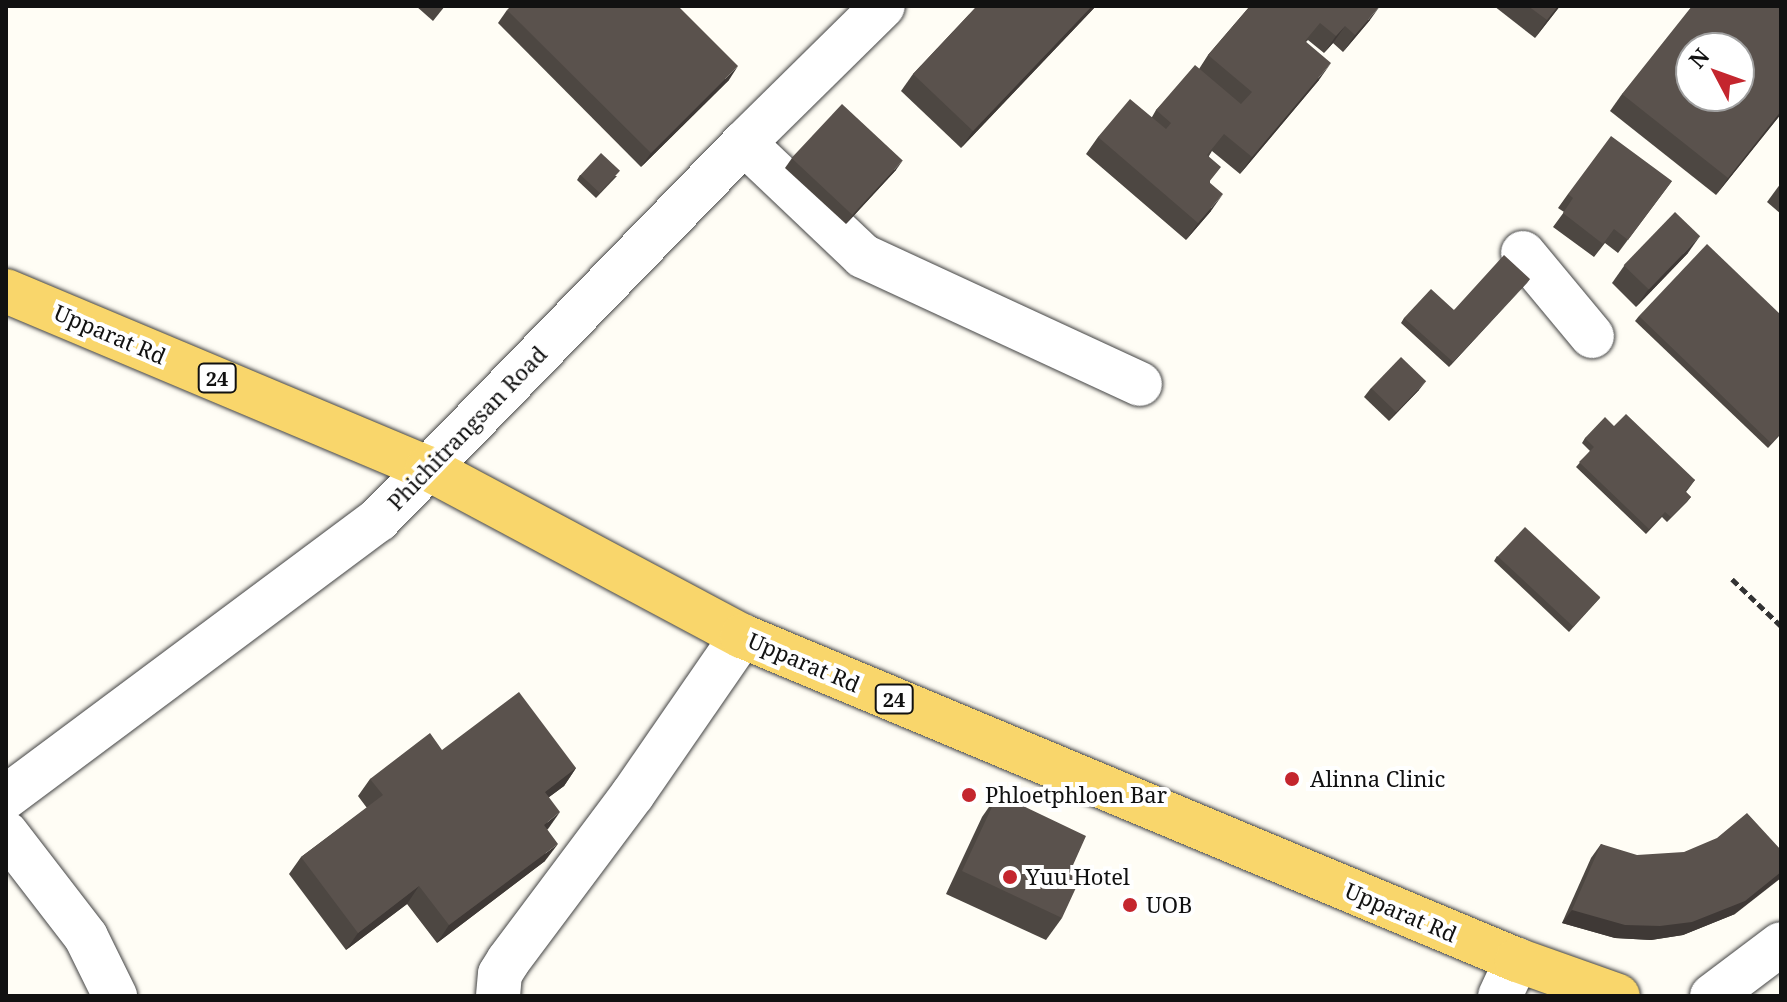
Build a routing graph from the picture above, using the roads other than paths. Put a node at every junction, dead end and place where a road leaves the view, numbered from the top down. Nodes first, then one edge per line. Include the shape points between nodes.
1 (883, 6) edge
2 (744, 143) junction
3 (1523, 253) dead end
4 (6, 291) edge
5 (1592, 336) dead end
6 (1140, 384) dead end
7 (427, 468) junction
8 (742, 636) junction
9 (6, 797) edge
10 (6, 833) edge
11 (1781, 944) edge
12 (1509, 978) edge
13 (115, 996) edge
14 (498, 996) edge
15 (1618, 996) edge
16 (1712, 996) edge

1 - 2 street, Phichitrangsan Road
2 - 6 street via 863,256
2 - 7 street, Phichitrangsan Road
3 - 5 street
4 - 7 main road, Upparat Rd / 24
7 - 8 main road, Upparat Rd / 24
7 - 9 street, Phichitrangsan Road via 378,520
8 - 12 main road, Upparat Rd / 24
8 - 14 street via 508,961 500,974
10 - 13 street via 86,937
11 - 16 street
12 - 15 main road, Upparat Rd / 24

